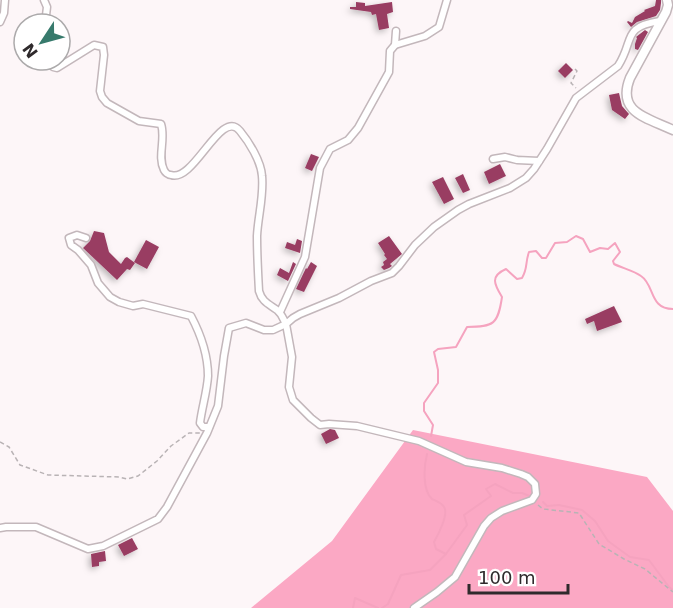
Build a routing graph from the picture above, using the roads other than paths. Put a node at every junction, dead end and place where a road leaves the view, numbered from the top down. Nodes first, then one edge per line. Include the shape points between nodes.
1 (5, 0) edge
2 (447, 0) edge
3 (667, 0) edge
4 (660, 21) junction
5 (0, 22) edge
6 (396, 31) dead end
7 (395, 45) junction
8 (72, 59) edge
9 (673, 130) edge
10 (493, 159) dead end
11 (539, 161) junction
12 (86, 238) dead end
13 (280, 312) junction
14 (286, 324) junction
15 (208, 430) junction
16 (0, 528) edge
17 (414, 608) edge

1 - 5 street
2 - 7 street via 439,27 425,36
3 - 4 street
4 - 9 street via 630,78 626,95 635,113
4 - 11 street via 636,27 618,66 576,98
6 - 7 street
7 - 13 street via 390,51 389,72 358,128 348,140 330,149 320,168 305,257
8 - 13 street via 94,45 103,47 102,97 139,121 160,124 161,157 167,174 187,171 222,130 231,126 239,129 262,173 257,235 259,291 269,306
10 - 11 street
11 - 14 street via 526,178 464,207 434,227 392,273
12 - 15 street via 69,238 110,297 133,306 143,304 191,316 207,361 200,423
13 - 14 street
14 - 15 street via 273,330 246,323 229,328 219,406
14 - 17 street via 293,400 320,425 357,426 418,441 466,462 521,474 535,484 532,501 491,518 454,577
15 - 16 street via 158,519 103,546 88,549 36,527

